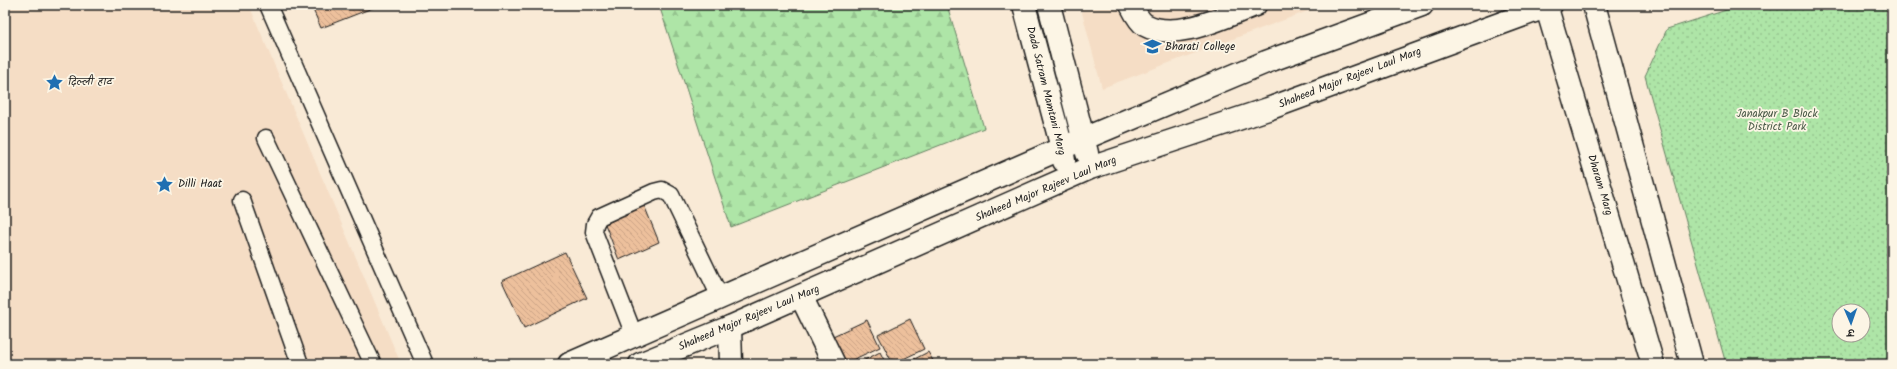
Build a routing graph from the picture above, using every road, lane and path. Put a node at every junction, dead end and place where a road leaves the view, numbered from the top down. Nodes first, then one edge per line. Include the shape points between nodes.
1 (268, 5) edge
2 (1024, 5) edge
3 (1049, 5) edge
4 (1131, 5) edge
5 (1256, 5) edge
6 (1422, 5) edge
7 (1594, 5) edge
8 (1548, 6) edge
9 (266, 138) dead end
10 (1083, 139) junction
11 (1062, 148) junction
12 (1090, 168) junction
13 (1066, 178) junction
14 (242, 200) dead end
15 (801, 296) junction
16 (720, 297) junction
17 (730, 327) junction
18 (634, 335) junction
19 (647, 362) edge
20 (300, 364) edge
21 (373, 364) edge
22 (425, 364) edge
23 (569, 364) edge
24 (731, 364) edge
25 (834, 364) edge
26 (1653, 364) edge
27 (1692, 364) edge

1 - 22 lane
2 - 11 street, Dada Satram Mamtani Marg
3 - 10 street
4 - 5 street via 1144,24 1162,32 1184,30
6 - 10 street via 1266,62
7 - 27 street
8 - 12 street, Shaheed Major Rajeev Laul Marg via 1268,109
8 - 26 street, Dharam Marg
9 - 21 lane
10 - 11 street
10 - 12 street
11 - 13 street, Dada Satram Mamtani Marg
11 - 16 street
12 - 13 street, Shaheed Major Rajeev Laul Marg
13 - 15 street, Shaheed Major Rajeev Laul Marg
14 - 20 lane
15 - 17 street, Shaheed Major Rajeev Laul Marg
15 - 25 street
16 - 18 street
16 - 18 lane via 671,195 662,190 654,192 599,217 595,224 594,232
17 - 19 street, Shaheed Major Rajeev Laul Marg
17 - 24 street
18 - 23 street

